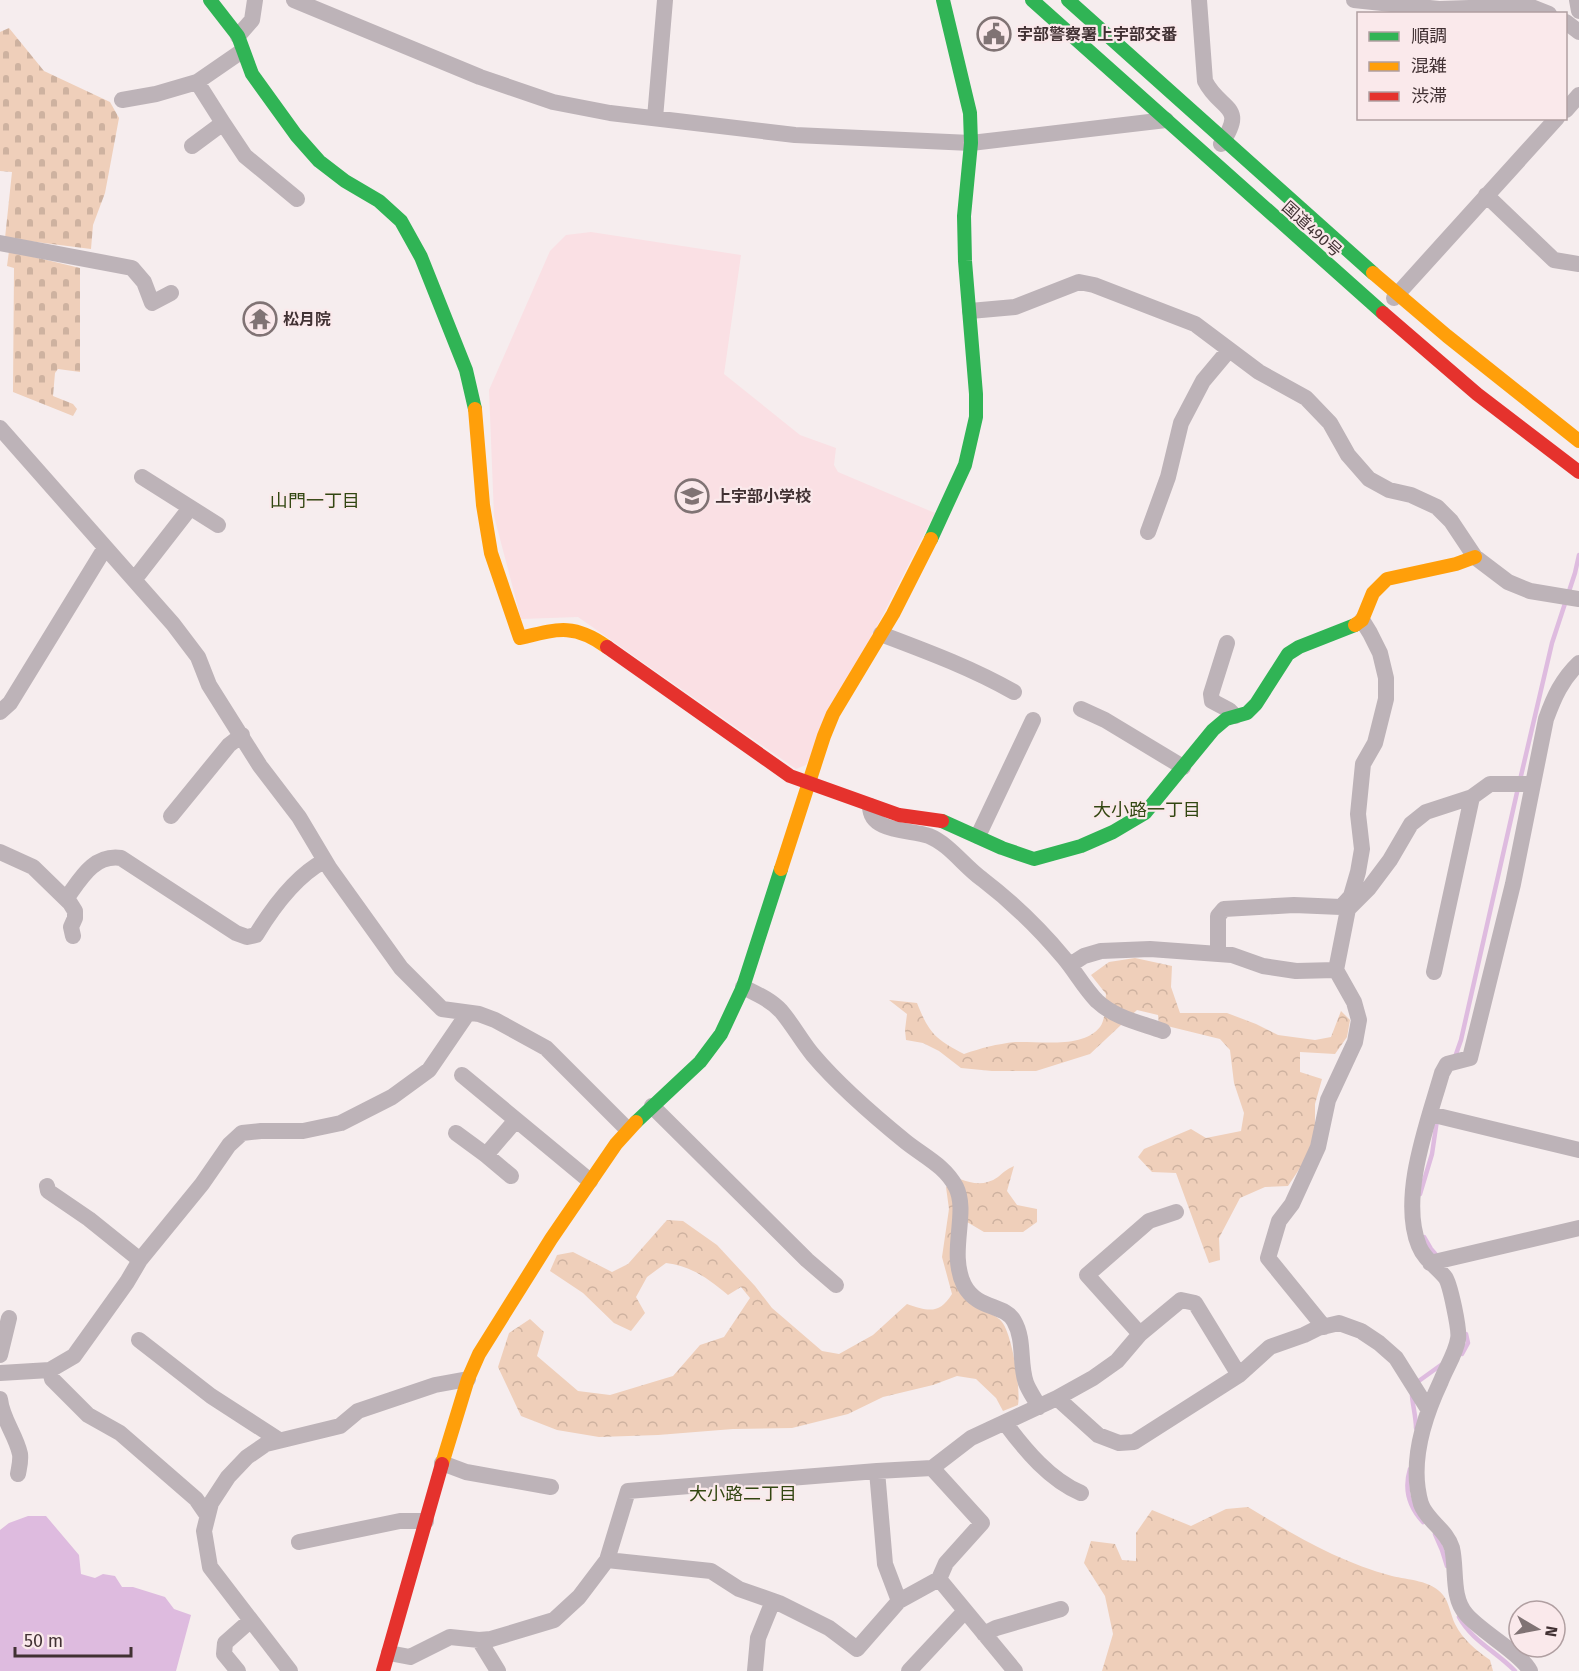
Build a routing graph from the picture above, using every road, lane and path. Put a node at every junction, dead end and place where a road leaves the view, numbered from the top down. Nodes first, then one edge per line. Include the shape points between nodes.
1 (210, 0) edge
2 (255, 0) edge
3 (294, 0) edge
4 (665, 0) edge
5 (943, 0) edge
6 (1032, 0) edge
7 (1068, 0) edge
8 (1199, 0) edge
9 (1354, 0) edge
10 (1577, 0) edge
11 (1579, 11) edge
12 (1544, 12) edge
13 (240, 43) junction
14 (197, 82) junction
15 (1579, 95) edge
16 (122, 100) dead end
17 (1567, 109) edge
18 (655, 118) junction
19 (1167, 120) junction
20 (1555, 120) edge
21 (223, 123) junction
22 (1225, 140) junction
23 (971, 143) junction
24 (192, 146) dead end
25 (1211, 160) junction
26 (1486, 195) junction
27 (297, 199) dead end
28 (0, 243) edge
29 (1579, 264) edge
30 (171, 293) dead end
31 (1398, 294) junction
32 (970, 312) junction
33 (1381, 312) junction
34 (1229, 350) junction
35 (0, 428) edge
36 (1579, 441) edge
37 (1579, 472) edge
38 (142, 477) dead end
39 (190, 508) junction
40 (218, 525) dead end
41 (1148, 532) dead end
42 (105, 548) junction
43 (1474, 557) junction
44 (134, 580) junction
45 (1579, 599) edge
46 (1362, 621) junction
47 (881, 634) junction
48 (1227, 643) dead end
49 (1579, 663) edge
50 (1014, 692) dead end
51 (1081, 710) dead end
52 (0, 712) edge
53 (1235, 716) junction
54 (1033, 720) dead end
55 (242, 735) junction
56 (1183, 767) junction
57 (809, 781) junction
58 (1533, 784) junction
59 (1472, 797) junction
60 (870, 806) junction
61 (171, 816) dead end
62 (978, 836) junction
63 (0, 852) edge
64 (324, 861) junction
65 (66, 899) junction
66 (1345, 908) junction
67 (73, 936) dead end
68 (1218, 953) junction
69 (1070, 965) junction
70 (1336, 970) junction
71 (1434, 972) dead end
72 (743, 987) junction
73 (468, 1013) junction
74 (1163, 1031) dead end
75 (462, 1075) dead end
76 (652, 1106) junction
77 (1430, 1114) junction
78 (516, 1119) junction
79 (627, 1129) junction
80 (456, 1133) dead end
81 (1579, 1150) edge
82 (486, 1155) junction
83 (511, 1176) dead end
84 (590, 1181) junction
85 (46, 1186) dead end
86 (1176, 1212) dead end
87 (1579, 1228) edge
88 (140, 1260) junction
89 (1430, 1263) junction
90 (836, 1285) dead end
91 (9, 1318) dead end
92 (1324, 1327) junction
93 (1140, 1334) junction
94 (139, 1340) dead end
95 (0, 1355) edge
96 (50, 1370) junction
97 (0, 1374) edge
98 (1239, 1376) junction
99 (468, 1379) junction
100 (1057, 1398) junction
101 (0, 1399) edge
102 (1039, 1407) junction
103 (1428, 1409) junction
104 (1005, 1423) junction
105 (279, 1440) junction
106 (442, 1463) junction
107 (932, 1468) junction
108 (877, 1471) junction
109 (18, 1474) dead end
110 (551, 1487) dead end
111 (1082, 1493) dead end
112 (207, 1515) junction
113 (426, 1521) junction
114 (299, 1542) dead end
115 (607, 1560) junction
116 (939, 1579) junction
117 (773, 1601) junction
118 (899, 1601) junction
119 (1061, 1609) dead end
120 (964, 1611) junction
121 (251, 1620) junction
122 (984, 1634) junction
123 (479, 1640) junction
124 (388, 1653) junction
125 (238, 1671) edge
126 (290, 1671) edge
127 (383, 1671) edge
128 (498, 1671) edge
129 (755, 1671) edge
130 (909, 1671) edge
131 (1015, 1671) edge
132 (1530, 1671) edge

1 - 13 main road
2 - 13 street via 252,20
3 - 18 street via 480,77 553,102
4 - 18 street
5 - 23 main road via 970,113
6 - 19 main road, 国道490号
7 - 22 main road, 国道490号
8 - 22 street via 1205,81 1234,119
9 - 12 street via 1438,9 1529,6
10 - 11 street
13 - 14 street
13 - 57 main road via 252,74 296,135 319,161 401,220 421,257 466,370 476,413 491,553 520,638 574,630 597,640 790,776
14 - 16 street
14 - 21 street
15 - 17 street
18 - 23 street via 795,135
19 - 23 street
19 - 25 main road, 国道490号
20 - 26 street
21 - 24 street
21 - 27 street via 245,156
22 - 25 street
22 - 31 main road, 国道490号
23 - 32 main road via 964,216
25 - 33 main road, 国道490号
26 - 29 street via 1554,260
26 - 31 street
28 - 30 street via 132,268 144,282 152,303
31 - 33 street
31 - 36 main road, 国道490号
32 - 34 street via 1014,307 1078,282 1196,324
32 - 47 main road via 976,417 965,465
33 - 37 main road, 国道490号 via 1469,387
34 - 41 street via 1203,381 1181,423 1168,477
34 - 43 street via 1306,398 1330,423 1348,456 1369,479 1437,507 1451,520
35 - 42 street
38 - 39 street
39 - 40 street
39 - 44 street
42 - 44 street
42 - 52 street via 10,703
43 - 45 street via 1508,582 1530,591
43 - 46 main road via 1388,579 1373,592
44 - 55 street via 198,657 209,686
46 - 53 main road via 1288,654 1256,704 1247,713
46 - 66 street via 1380,653 1386,699 1375,743 1363,764 1358,814 1362,849
47 - 50 street via 933,653
47 - 57 main road via 834,714
48 - 53 street via 1211,694 1212,701
49 - 58 street via 1554,695
51 - 56 street via 1116,726
53 - 56 main road via 1214,730
54 - 62 street
55 - 61 street via 229,745
55 - 64 street via 299,817
56 - 62 main road via 1145,813 1081,846 1034,860
57 - 60 main road
57 - 72 main road
58 - 59 street via 1490,784
58 - 77 street via 1470,1058 1447,1064
59 - 66 street via 1426,812 1411,824 1369,888
59 - 71 street
60 - 62 main road via 942,821
60 - 69 street via 870,813 883,826 930,837 943,845 1027,917
63 - 65 street via 33,867
64 - 65 street via 301,877 256,935 248,937 121,858 111,857 92,866
64 - 73 street via 401,968 442,1009
65 - 67 street via 75,910
66 - 68 street via 1294,905 1224,909 1218,916
66 - 70 street
68 - 69 street via 1101,951
68 - 70 street via 1296,971
69 - 74 street via 1097,1000 1119,1016
70 - 92 street via 1359,1020 1355,1042 1328,1100 1318,1147 1292,1204 1279,1221 1268,1258
72 - 76 main road via 728,1024 711,1049
72 - 102 street via 781,1011 813,1056 849,1092 945,1170 960,1202 956,1250 964,1285 975,1300 1013,1318 1021,1342 1026,1382
73 - 79 street via 495,1020 546,1048
73 - 88 street via 429,1070 392,1097 341,1123 303,1131 242,1133
75 - 78 street
76 - 79 main road
76 - 90 street
77 - 81 street
77 - 89 street via 1412,1207 1419,1248
78 - 82 street
78 - 84 street
79 - 84 main road
80 - 82 street
82 - 83 street
84 - 99 main road via 495,1326
85 - 88 street
86 - 93 street via 1149,1221 1087,1275
87 - 89 street
88 - 96 street via 86,1342 74,1356
89 - 103 street via 1447,1279 1459,1338
91 - 95 street
92 - 98 street via 1270,1347
92 - 103 street via 1339,1323 1379,1343 1396,1358
93 - 98 street via 1181,1300 1195,1303
93 - 100 street via 1117,1361
94 - 105 street via 211,1396
96 - 97 street
96 - 112 street via 52,1379 88,1415 120,1433 196,1499
98 - 100 street via 1134,1442 1119,1443 1098,1435
99 - 105 street via 435,1385 358,1411 340,1426
99 - 106 main road
100 - 102 street
101 - 109 street via 17,1444
102 - 104 street
103 - 132 street via 1417,1480 1422,1507 1446,1535 1452,1549 1458,1600 1463,1612 1480,1629
104 - 107 street via 971,1438
104 - 111 street via 1050,1473 1066,1487
105 - 112 street via 247,1457 228,1477
106 - 110 street via 466,1472
106 - 113 main road
107 - 108 street
107 - 116 street via 982,1523 946,1563
108 - 115 street via 628,1491
108 - 118 street via 885,1564
112 - 121 street via 204,1532 210,1567
113 - 114 street via 400,1521
113 - 124 main road
115 - 117 street via 711,1570 739,1588
115 - 123 street via 579,1597 554,1620
116 - 118 street
116 - 120 street
117 - 118 street via 829,1628 857,1649
117 - 129 street via 758,1638
119 - 122 street
120 - 122 street
120 - 130 street
121 - 125 street via 225,1643 224,1654
121 - 126 street
122 - 131 street
123 - 124 street via 450,1637 410,1657
123 - 128 street
124 - 127 main road

